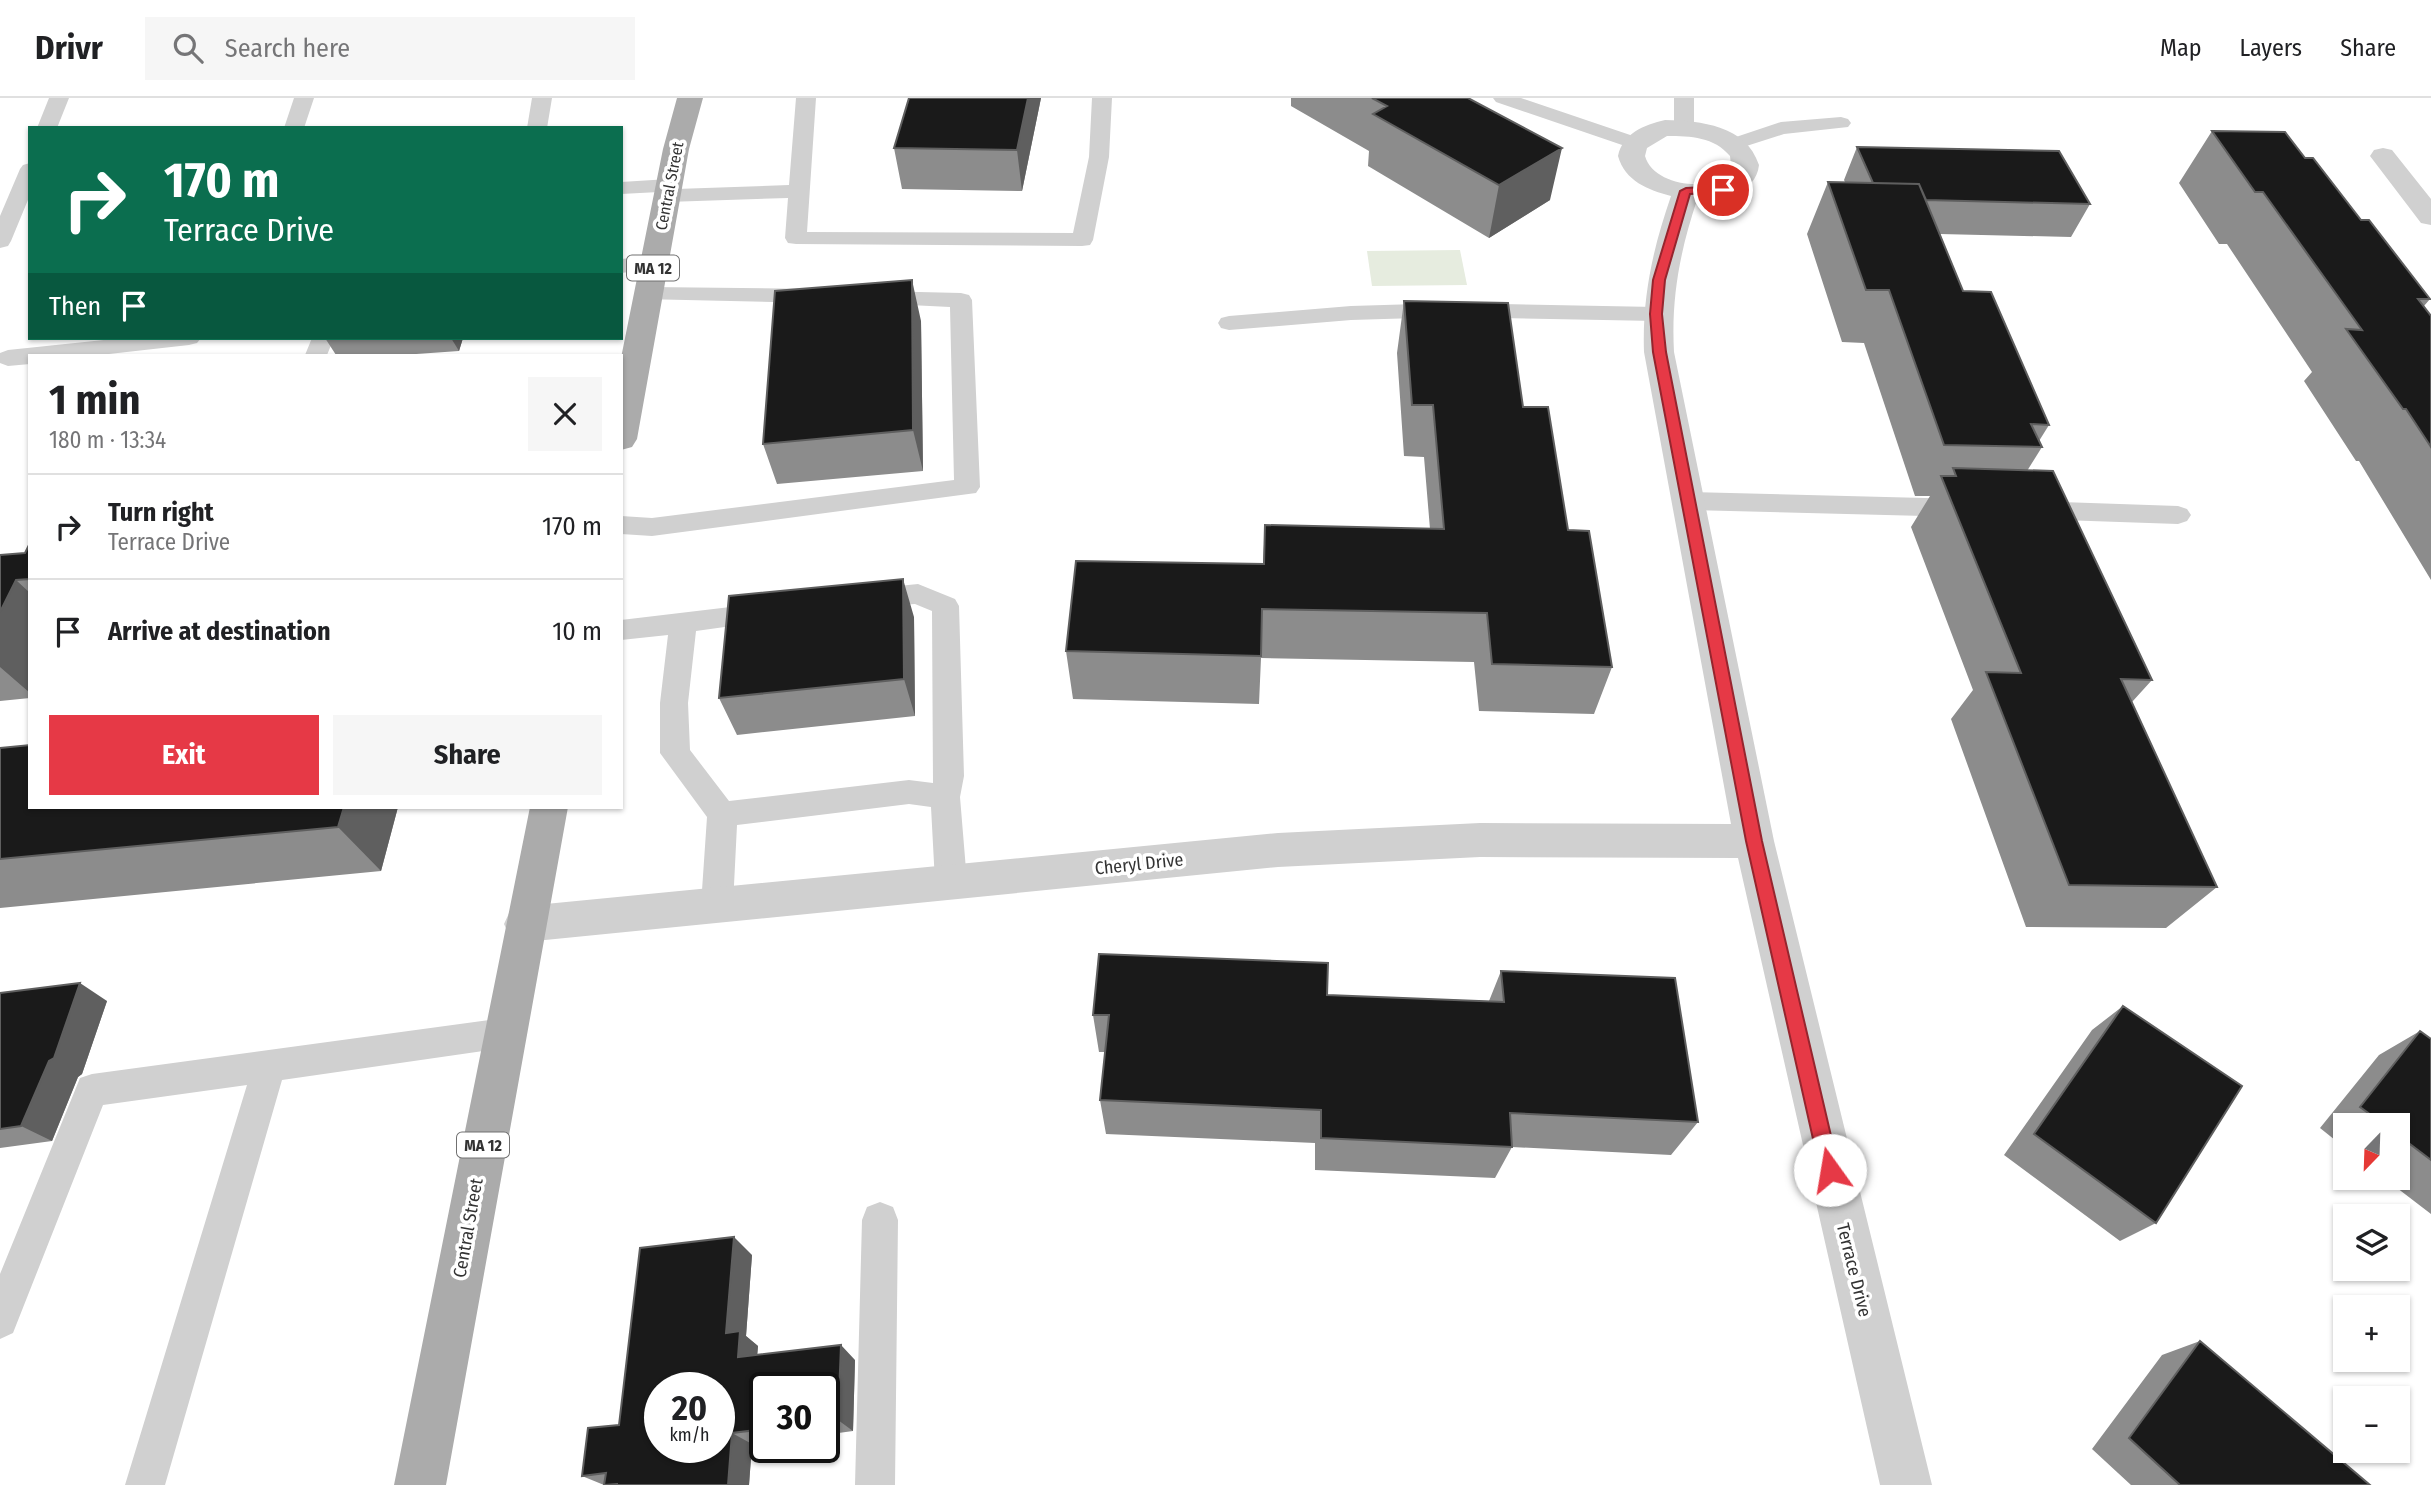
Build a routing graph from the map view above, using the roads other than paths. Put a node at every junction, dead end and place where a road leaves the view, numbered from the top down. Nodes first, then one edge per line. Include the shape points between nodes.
1 (59, 98) edge
2 (304, 98) edge
3 (542, 98) edge
4 (690, 98) edge
5 (806, 98) edge
6 (1102, 98) edge
7 (1503, 98) edge
8 (1684, 98) edge
9 (1840, 123) dead end
10 (48, 126) edge
11 (295, 126) edge
12 (537, 126) edge
13 (1684, 128) junction
14 (1635, 143) junction
15 (1734, 144) junction
16 (2384, 156) dead end
17 (28, 174) edge
18 (623, 188) edge
19 (668, 191) junction
20 (801, 191) junction
21 (1686, 191) junction
22 (2431, 217) edge
23 (0, 241) edge
24 (654, 262) junction
25 (623, 265) edge
26 (649, 294) junction
27 (1656, 314) junction
28 (1229, 323) dead end
29 (171, 340) edge
30 (42, 354) edge
31 (623, 431) edge
32 (1690, 501) junction
33 (1982, 509) edge
34 (2010, 510) edge
35 (2178, 515) dead end
36 (623, 525) edge
37 (844, 598) edge
38 (790, 608) edge
39 (683, 624) junction
40 (623, 630) edge
41 (945, 797) junction
42 (550, 809) edge
43 (722, 814) junction
44 (1754, 841) junction
45 (951, 882) junction
46 (717, 905) junction
47 (526, 924) junction
48 (504, 1033) junction
49 (270, 1065) junction
50 (880, 1220) dead end
51 (0, 1320) edge
52 (145, 1485) edge
53 (420, 1485) edge
54 (875, 1485) edge
55 (1906, 1485) edge

1 - 10 lane
2 - 11 lane
3 - 12 lane
4 - 19 main road, Central Street / MA 12
5 - 20 lane
6 - 20 lane via 1098,157 1082,240 796,238
7 - 14 lane
8 - 13 lane
9 - 15 lane via 1781,128
13 - 14 street via 1649,132
13 - 15 street
14 - 21 street via 1632,159 1638,170
15 - 21 street via 1747,165 1745,175 1723,190
16 - 22 street
17 - 23 lane
18 - 19 lane
19 - 20 lane
19 - 24 main road, Central Street / MA 12
21 - 27 street, Terrace Drive via 1665,256
24 - 25 lane
24 - 26 main road, Central Street / MA 12
26 - 31 main road, Central Street / MA 12
26 - 36 lane via 961,300 967,487 652,527
27 - 28 lane via 1450,310
27 - 32 street, Terrace Drive via 1659,352
29 - 30 lane
32 - 33 lane
32 - 44 street, Terrace Drive
34 - 35 lane
37 - 41 lane via 918,594 945,606 949,776
38 - 39 lane
39 - 40 lane
39 - 43 lane via 674,703 676,753
41 - 43 lane via 909,792
41 - 45 lane
42 - 47 main road, Central Street / MA 12
43 - 46 lane
44 - 45 street, Cheryl Drive via 1480,840 1357,845
44 - 55 street, Terrace Drive
45 - 46 street, Cheryl Drive
46 - 47 street, Cheryl Drive
47 - 48 main road, Central Street / MA 12
48 - 49 lane
48 - 53 main road, Central Street / MA 12
49 - 51 lane via 92,1090
49 - 52 lane
50 - 54 lane

